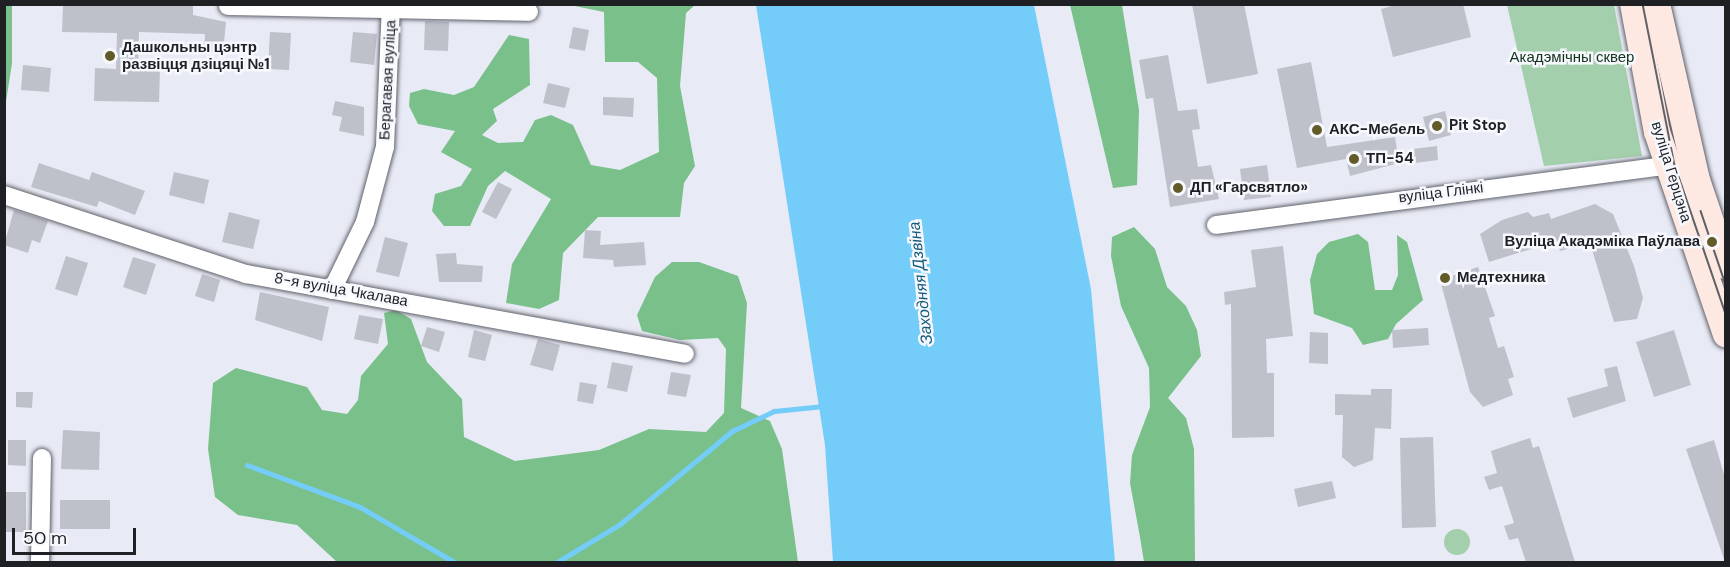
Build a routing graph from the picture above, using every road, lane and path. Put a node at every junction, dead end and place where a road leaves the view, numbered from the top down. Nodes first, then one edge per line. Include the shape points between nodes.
1 (1633, 4) edge
2 (1657, 4) edge
3 (228, 6) dead end
4 (391, 6) edge
5 (529, 12) dead end
6 (1683, 173) junction
7 (4, 195) edge
8 (1216, 225) dead end
9 (1725, 266) edge
10 (332, 290) junction
11 (1725, 335) edge
12 (685, 354) dead end
13 (42, 458) dead end
14 (40, 562) edge

1 - 6 main road, вуліца Герцэна
2 - 6 main road, вуліца Герцэна
3 - 4 street
4 - 5 street
4 - 10 street, Берагавая вуліца via 385,147 365,222
6 - 8 street, вуліца Глінкі
6 - 9 main road, вуліца Герцэна
6 - 11 main road, вуліца Герцэна
7 - 10 street, 8-я вуліца Чкалава via 178,255
10 - 12 street, 8-я вуліца Чкалава
13 - 14 street

